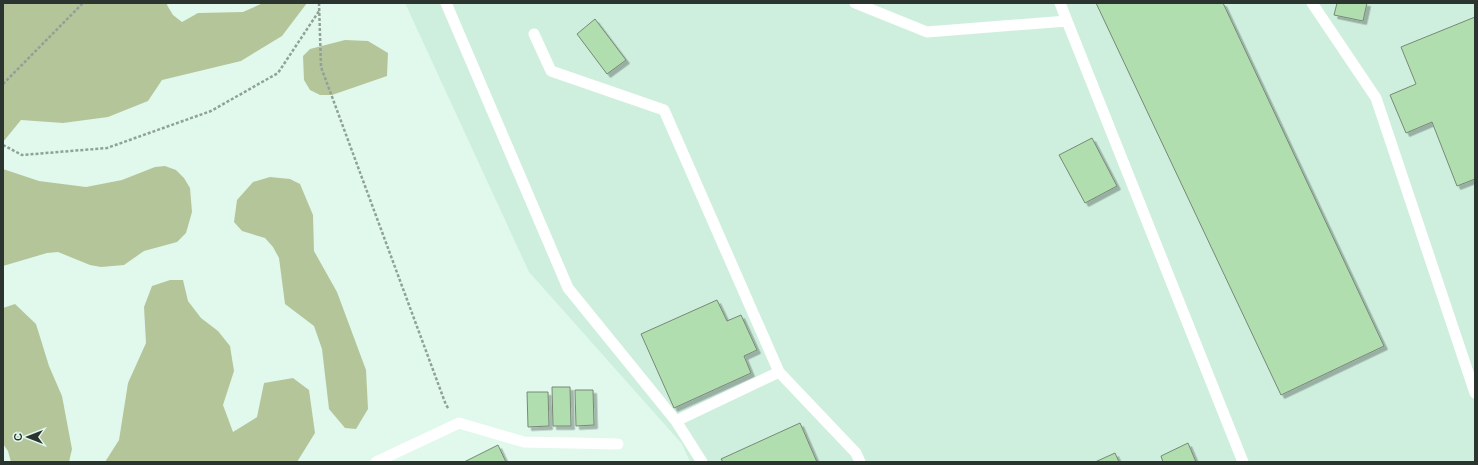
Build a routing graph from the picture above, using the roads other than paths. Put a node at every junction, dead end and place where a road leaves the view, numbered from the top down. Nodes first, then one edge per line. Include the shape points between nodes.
1 (446, 3) edge
2 (855, 3) edge
3 (1060, 3) edge
4 (1312, 3) edge
5 (1067, 21) junction
6 (534, 34) dead end
7 (779, 372) junction
8 (1475, 393) edge
9 (676, 422) junction
10 (618, 444) dead end
11 (376, 462) edge
12 (702, 462) edge
13 (860, 462) edge
14 (1243, 462) edge

1 - 9 lane via 568,288
2 - 5 lane via 927,32
3 - 5 lane
4 - 8 lane via 1376,98
5 - 14 lane
6 - 7 lane via 551,71 664,110
7 - 9 lane
7 - 13 lane via 856,453
9 - 12 lane
10 - 11 lane via 524,442 459,422

